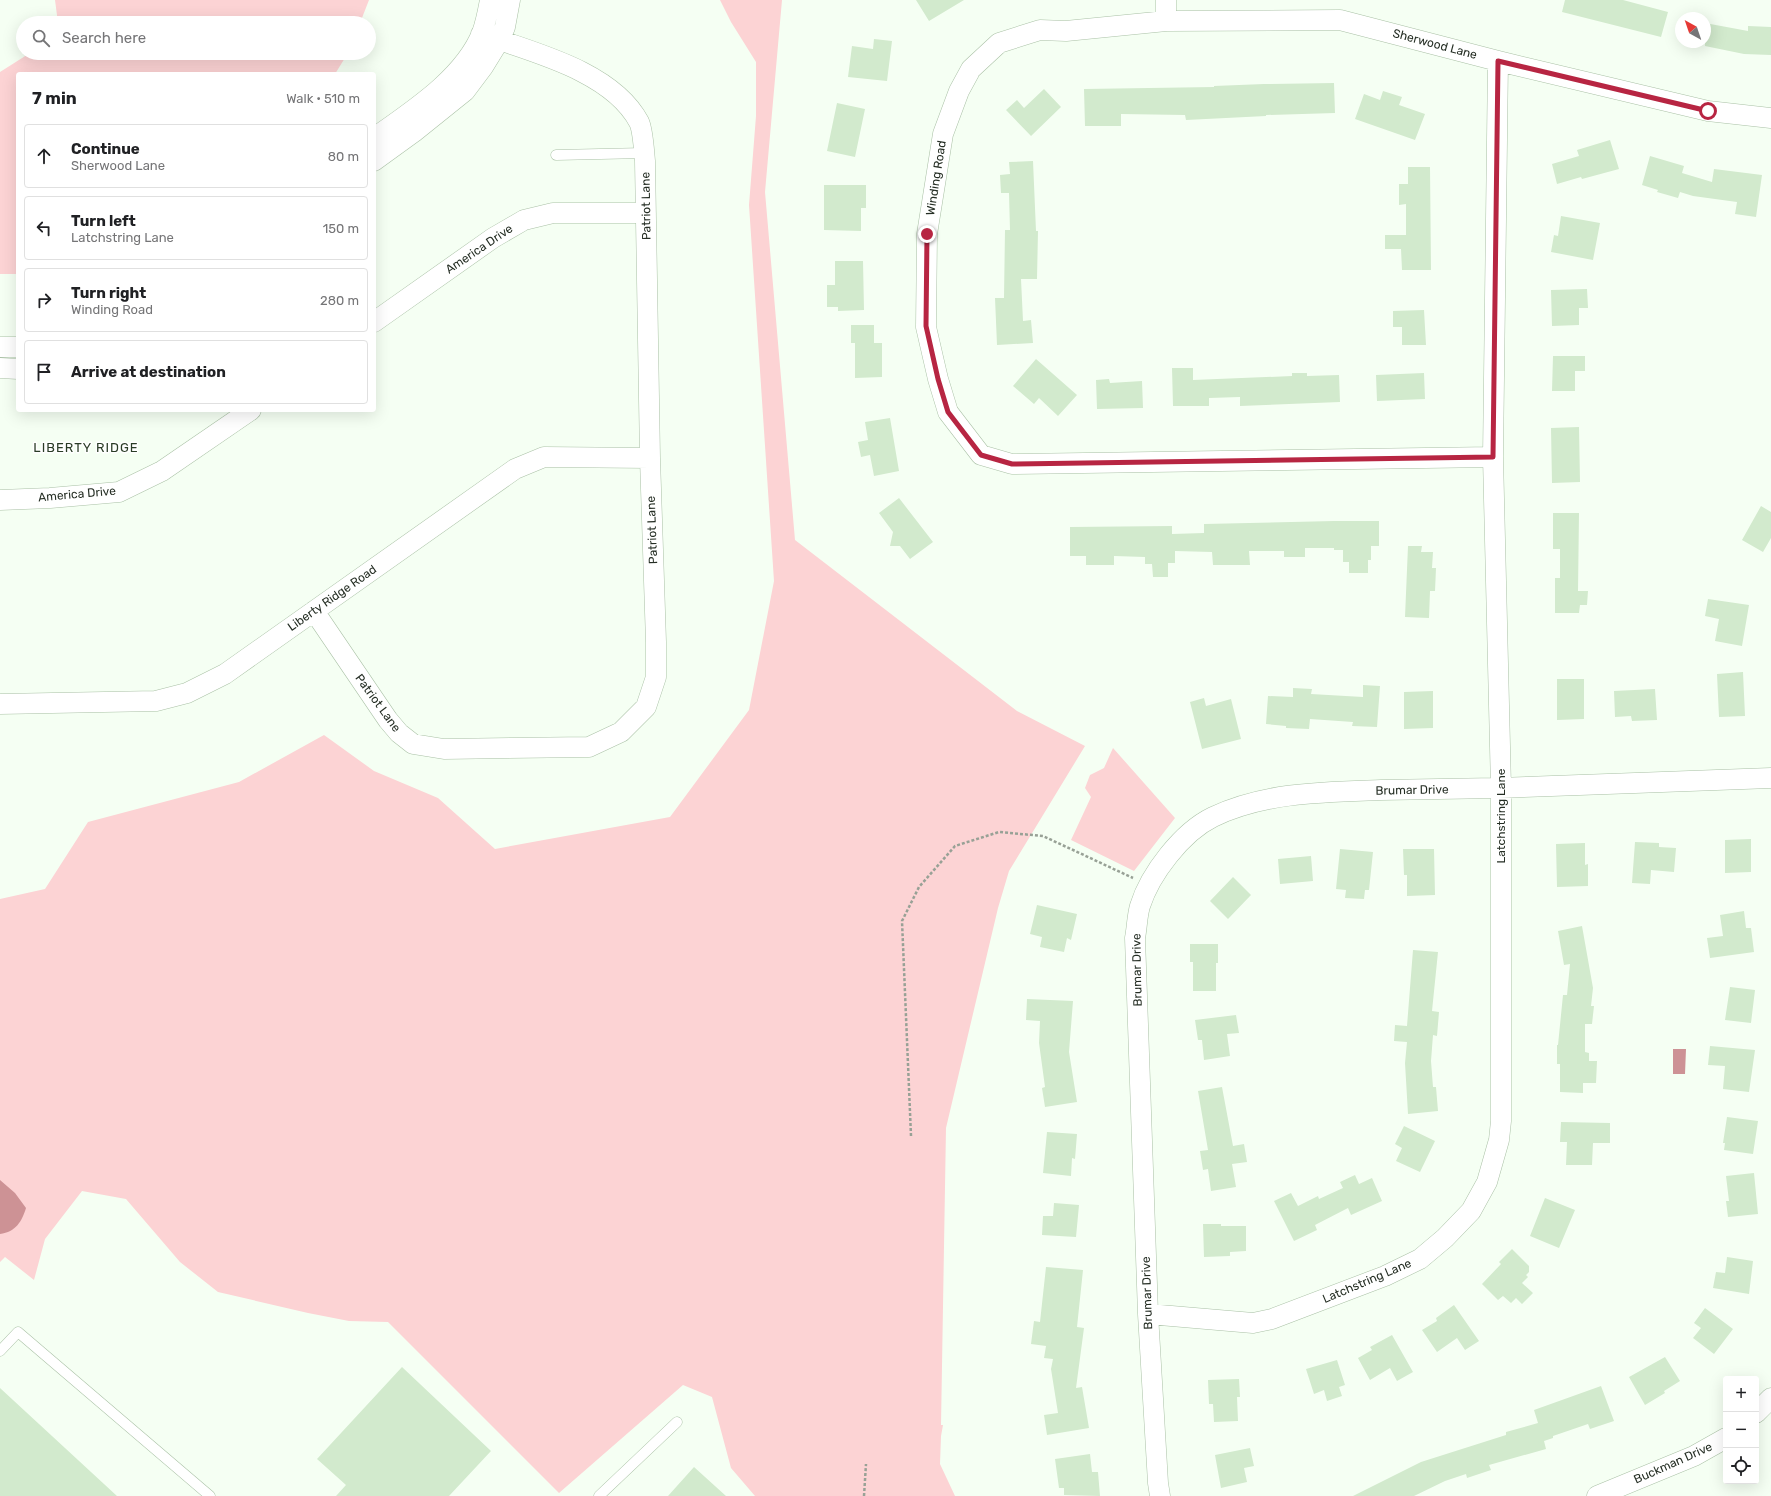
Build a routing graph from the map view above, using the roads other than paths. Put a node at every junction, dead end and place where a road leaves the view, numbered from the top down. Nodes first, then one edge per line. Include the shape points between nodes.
1 (490, 0) edge
2 (510, 0) edge
3 (1166, 0) edge
4 (1166, 21) junction
5 (490, 38) junction
6 (1498, 61) junction
7 (1771, 118) edge
8 (376, 137) edge
9 (644, 153) junction
10 (556, 155) dead end
11 (376, 160) edge
12 (646, 213) junction
13 (376, 321) edge
14 (0, 347) edge
15 (16, 347) edge
16 (0, 368) edge
17 (16, 369) edge
18 (248, 412) edge
19 (1493, 457) junction
20 (650, 458) junction
21 (0, 500) edge
22 (314, 611) junction
23 (0, 704) edge
24 (1771, 778) edge
25 (1501, 788) junction
26 (1148, 1314) junction
27 (0, 1351) edge
28 (1771, 1398) edge
29 (1757, 1412) edge
30 (677, 1422) dead end
31 (1723, 1440) edge
32 (210, 1496) edge
33 (599, 1496) edge
34 (1160, 1496) edge
35 (1597, 1496) edge

1 - 5 street via 486,23
2 - 5 street via 505,27
3 - 4 street
4 - 6 street, Sherwood Lane via 1340,20
4 - 19 street, Winding Road via 1066,31 1040,30 1018,36 999,43 985,54 971,69 959,90 943,134 927,234 926,326 948,412 965,436 981,455 1012,464
5 - 8 street via 469,55 454,74 426,101
5 - 9 street, Patriot Lane via 579,70 612,90 628,106 639,123
5 - 11 street via 483,68 465,91
6 - 7 street, Sherwood Lane via 1708,111
6 - 19 street, Latchstring Lane
9 - 10 lane
9 - 12 street, Patriot Lane
12 - 13 street, America Drive via 553,213 524,220 493,238
12 - 20 street, Patriot Lane
14 - 15 street
16 - 17 street
18 - 21 street, America Drive via 162,472 119,492
19 - 25 street, Latchstring Lane
20 - 22 street, Liberty Ridge Road via 544,458 515,469
20 - 22 street, Patriot Lane via 656,677 646,707 621,732 589,747 444,749 413,744 388,720
22 - 23 street, Liberty Ridge Road via 225,674 187,693 156,701
24 - 25 street, Brumar Drive
25 - 26 street, Latchstring Lane via 1501,1121 1491,1170 1472,1211 1420,1259 1385,1276 1272,1319 1253,1323
25 - 26 street, Brumar Drive via 1318,792 1273,798 1212,818 1195,829 1175,848 1148,884 1139,908 1135,938
26 - 34 street, Brumar Drive
27 - 32 lane via 18,1332
28 - 29 street
30 - 33 lane
31 - 35 street, Buckman Drive via 1694,1456

